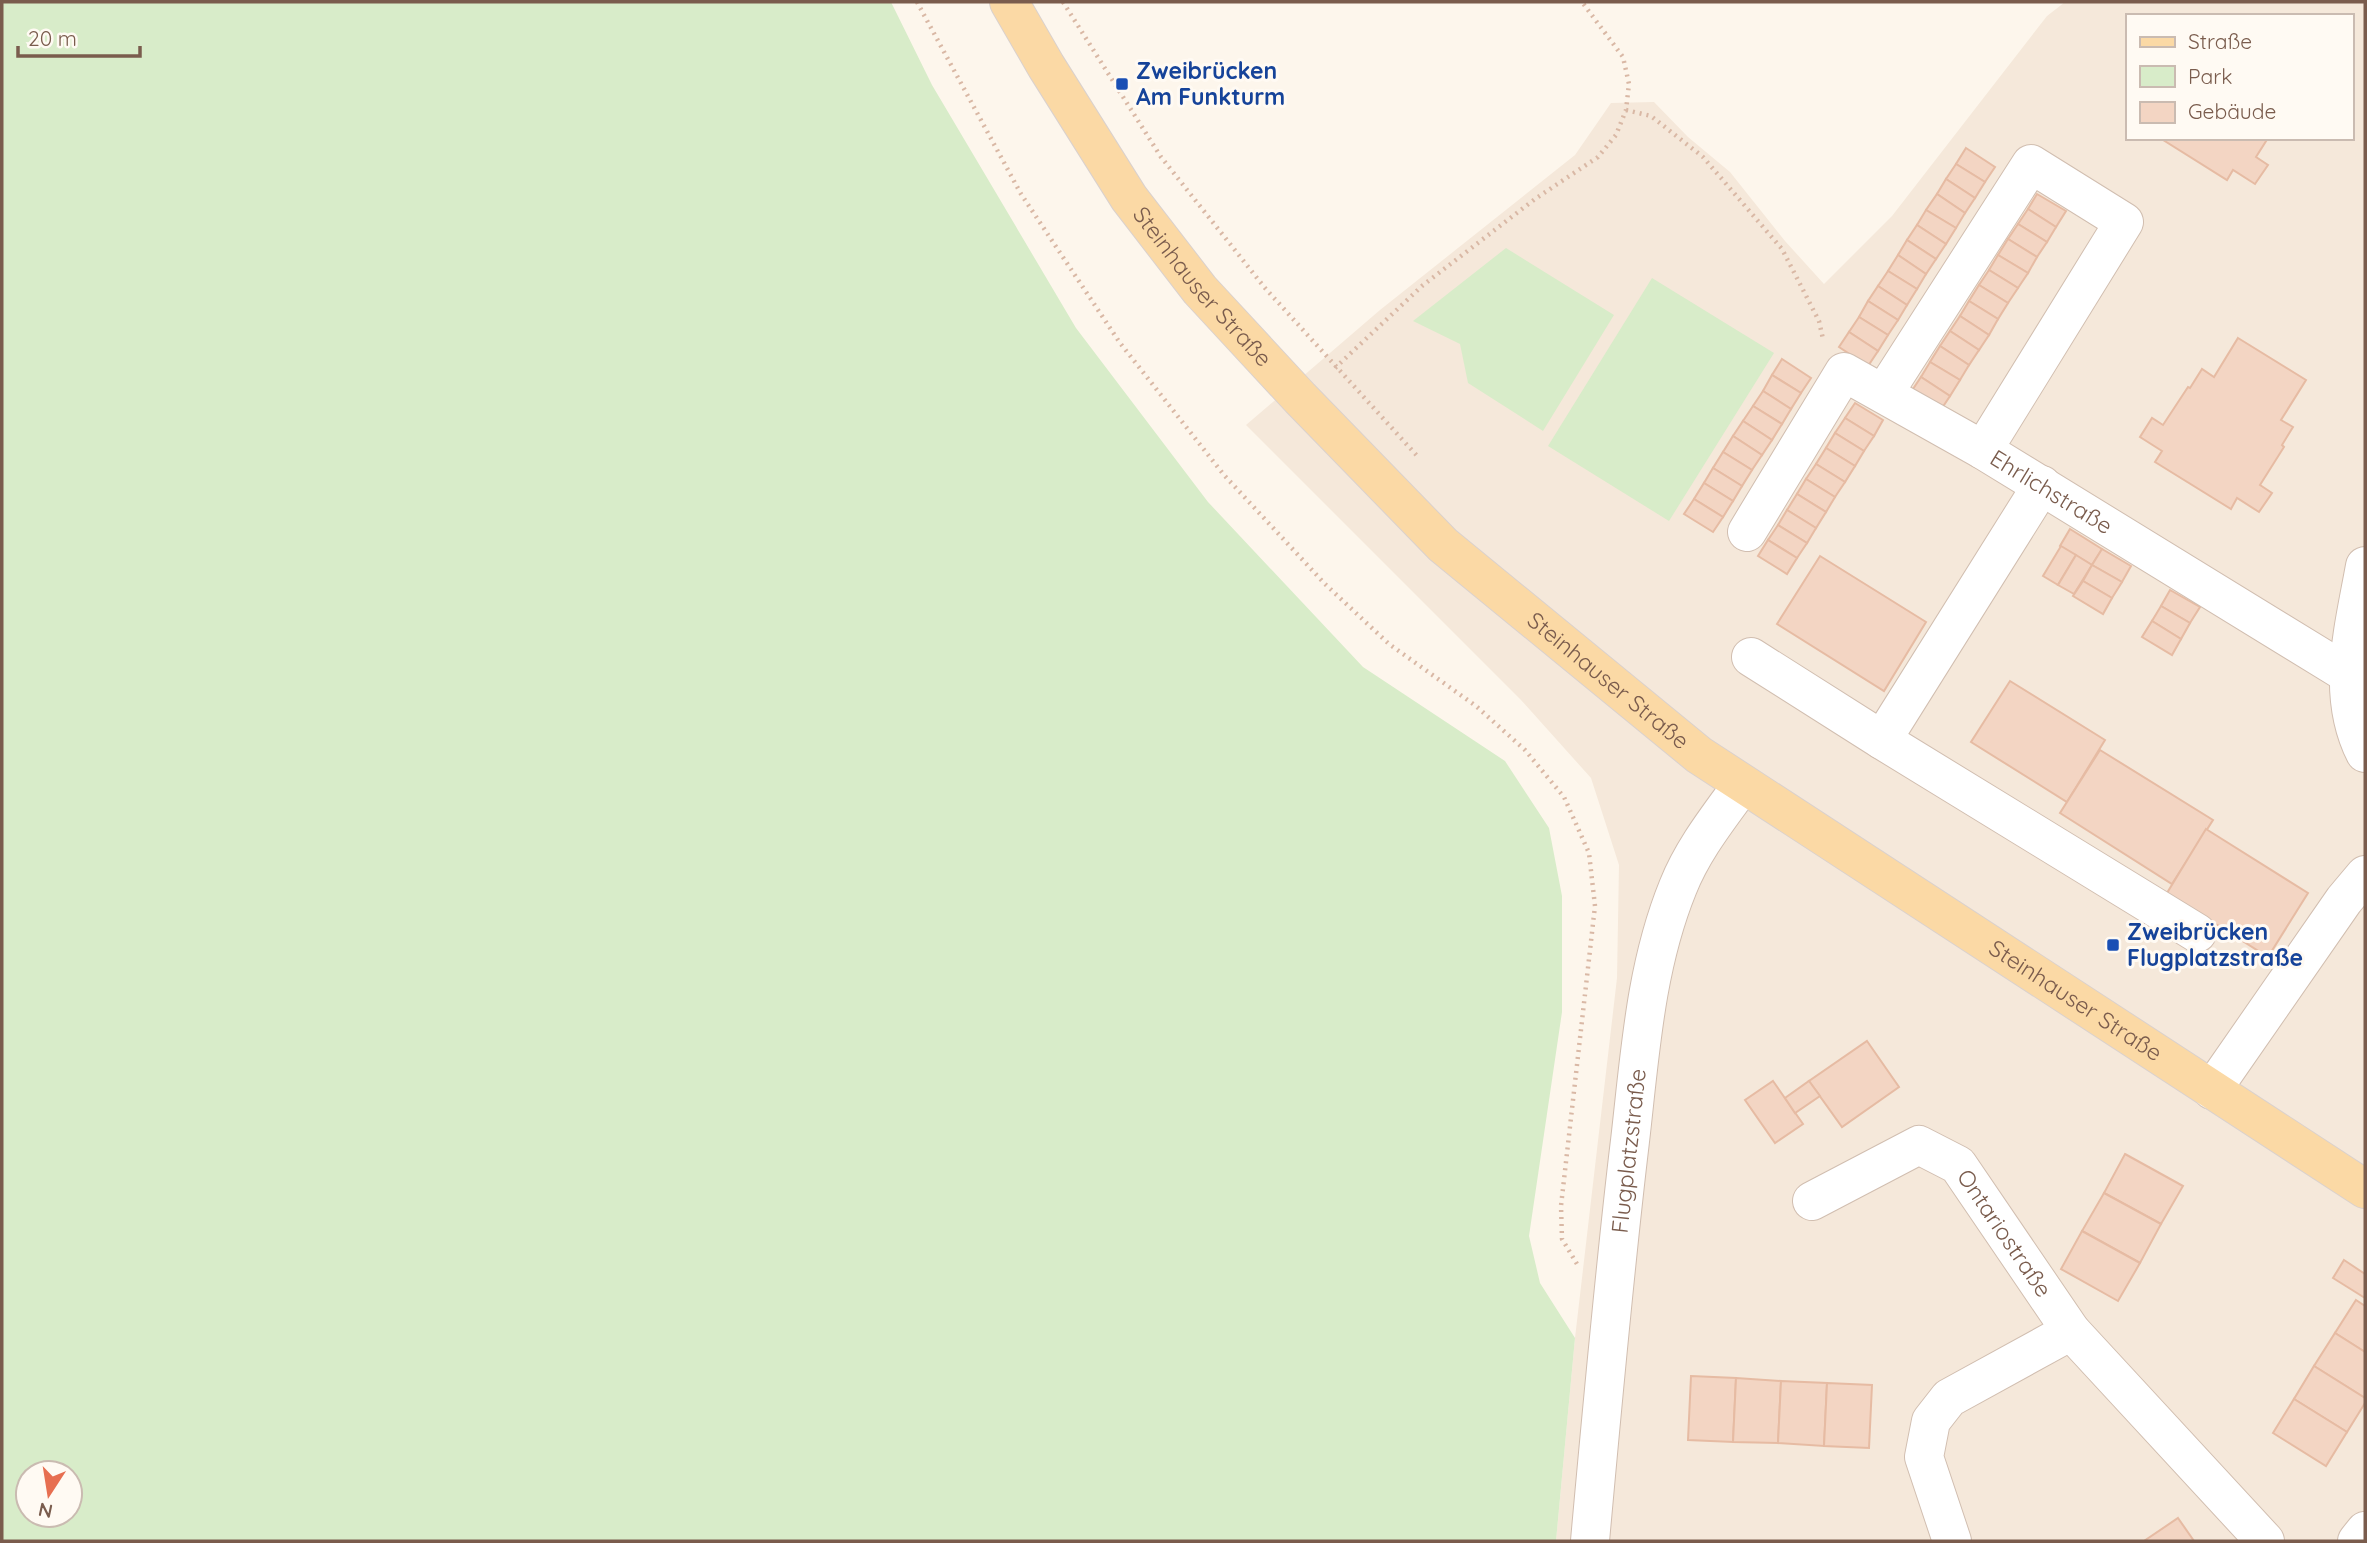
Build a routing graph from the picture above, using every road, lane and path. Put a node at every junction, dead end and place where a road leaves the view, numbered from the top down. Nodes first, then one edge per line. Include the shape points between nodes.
1 (917, 2) edge
2 (1009, 2) edge
3 (1063, 2) edge
4 (1582, 2) edge
5 (1626, 110) junction
6 (1336, 367) junction
7 (1844, 372) junction
8 (1884, 393) junction
9 (1300, 398) junction
10 (1983, 450) junction
11 (1426, 466) dead end
12 (2042, 485) junction
13 (1747, 532) dead end
14 (2365, 566) edge
15 (1751, 657) dead end
16 (2348, 674) junction
17 (1882, 740) junction
18 (2365, 753) edge
19 (1742, 785) junction
20 (2365, 875) edge
21 (2197, 933) dead end
22 (2211, 1090) junction
23 (2365, 1189) edge
24 (1812, 1201) dead end
25 (1612, 1292) junction
26 (2071, 1332) junction
27 (2365, 1531) edge
28 (1590, 1541) edge
29 (1952, 1541) edge
30 (2265, 1541) edge
31 (2357, 1541) edge

1 - 25 path via 1021,194 1121,343 1224,475 1325,584 1389,644 1476,706 1525,750 1564,797 1589,853 1595,906 1560,1206 1562,1239 1574,1262
2 - 9 main road, Steinhauser Straße via 1129,198 1200,290
3 - 6 path via 1161,157 1265,288
4 - 5 path via 1623,57 1629,84
5 - 6 path via 1616,135 1598,157 1422,286
5 - 7 path via 1651,116 1703,157 1782,249 1819,321 1825,350
6 - 9 path
6 - 11 path
7 - 8 street
7 - 13 street
8 - 10 street
8 - 10 street, Ehrlichstraße via 2031,164 2124,222
9 - 19 main road, Steinhauser Straße via 1443,545 1699,755
10 - 12 street, Ehrlichstraße
12 - 16 street, Ehrlichstraße
12 - 17 street
14 - 16 street
15 - 17 street
16 - 18 street via 2349,704
17 - 21 street
19 - 22 main road, Steinhauser Straße
19 - 25 street, Flugplatzstraße via 1702,840 1678,886 1656,951
20 - 22 street
22 - 23 main road, Steinhauser Straße
24 - 26 street, Ontariostraße via 1919,1145 1958,1165
25 - 28 street, Flugplatzstraße
26 - 29 street via 1949,1398 1931,1421 1924,1457
26 - 30 street, Ontariostraße
27 - 31 street

